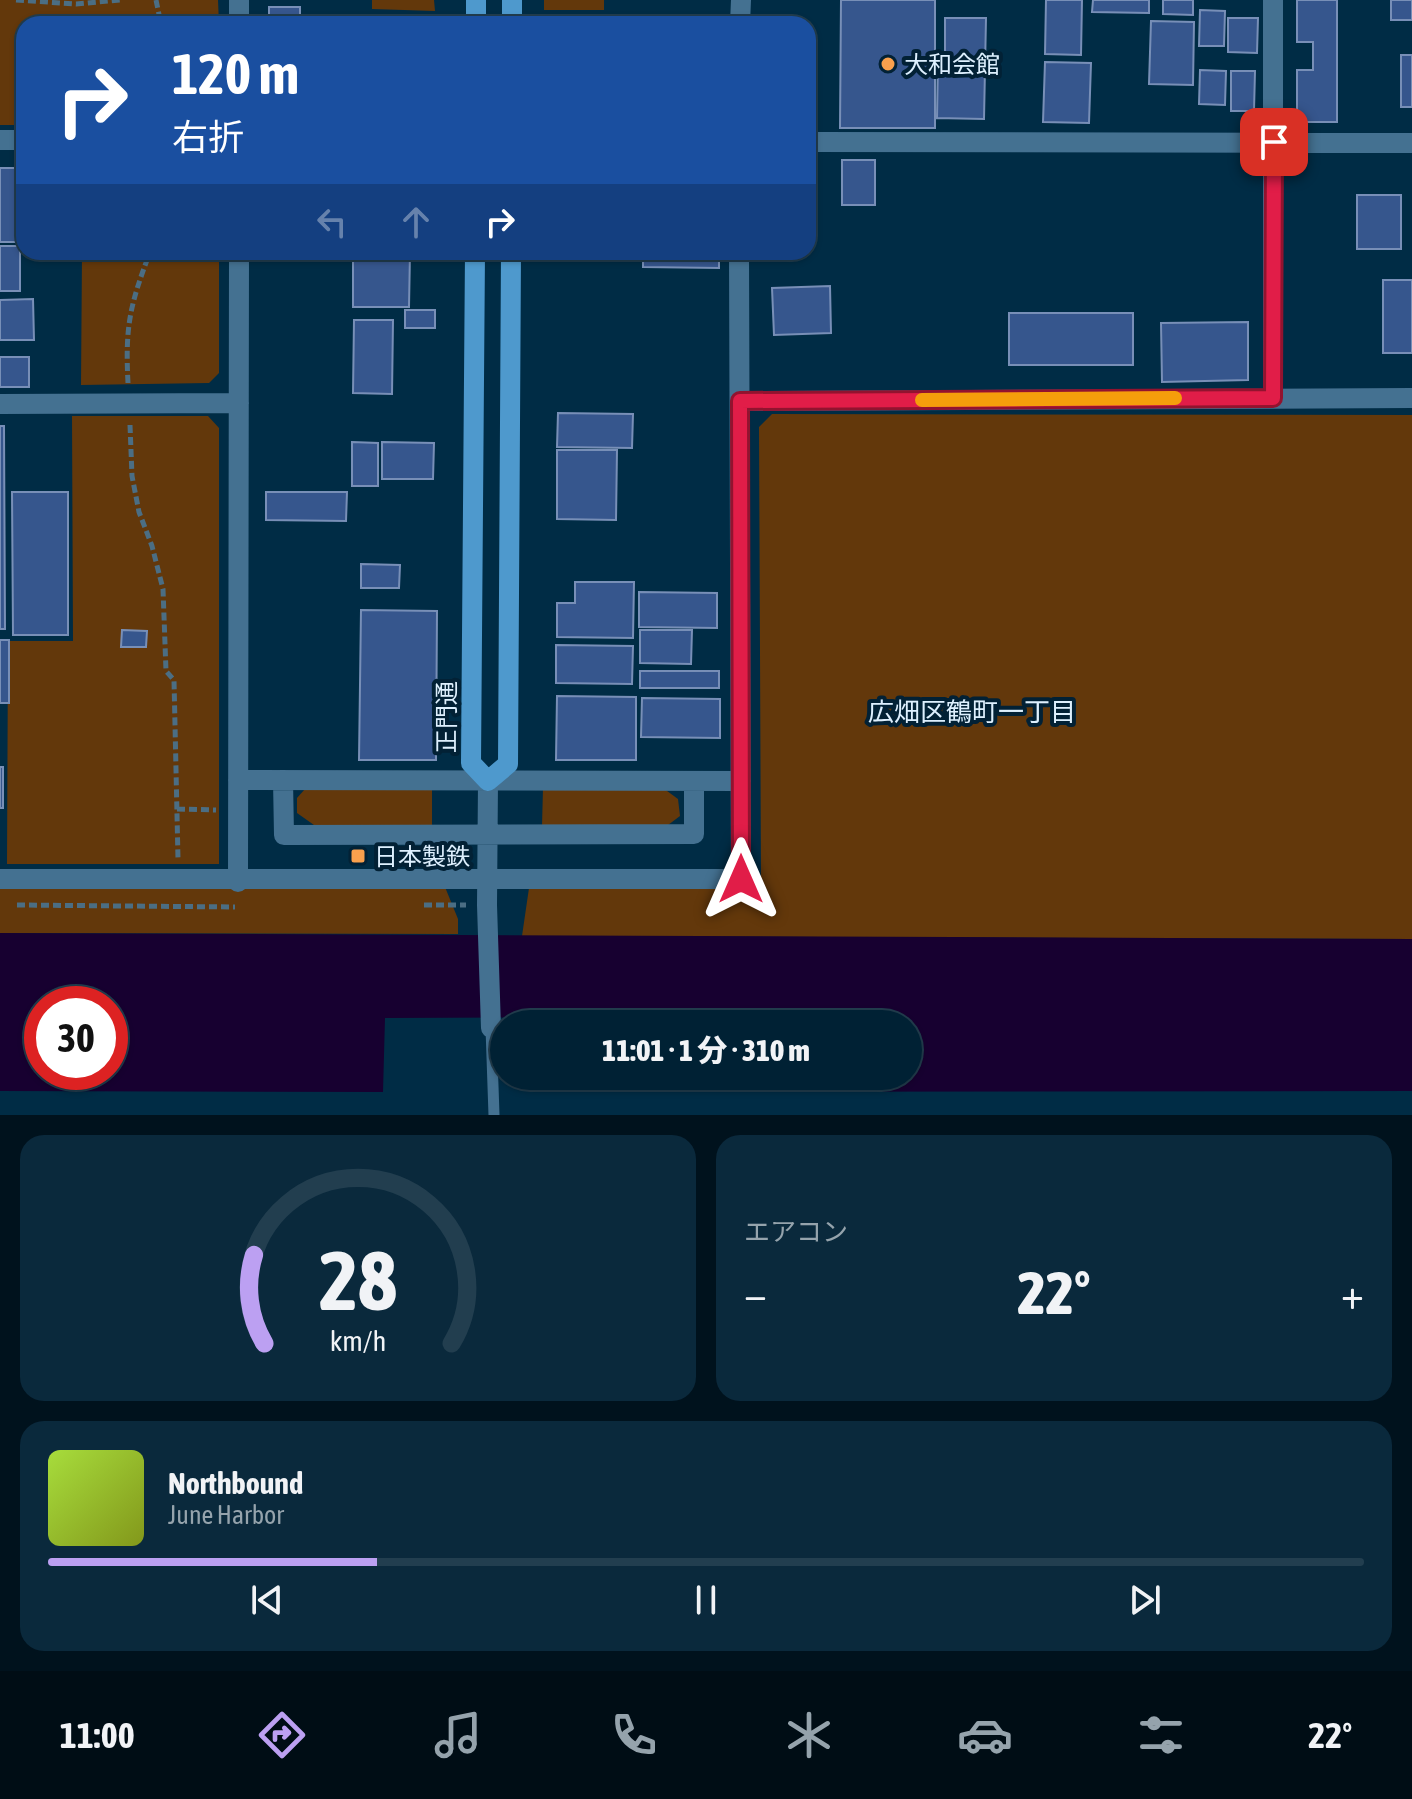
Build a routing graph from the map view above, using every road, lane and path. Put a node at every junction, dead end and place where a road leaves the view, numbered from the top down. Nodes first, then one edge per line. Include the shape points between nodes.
1 (16, 0) edge
2 (120, 0) edge
3 (1273, 0) edge
4 (816, 142) edge
5 (1274, 142) junction
6 (1412, 143) edge
7 (147, 260) edge
8 (239, 260) edge
9 (475, 260) edge
10 (511, 260) edge
11 (739, 260) edge
12 (1273, 398) junction
13 (1412, 398) edge
14 (740, 401) junction
15 (129, 403) junction
16 (239, 403) junction
17 (0, 404) edge
18 (238, 780) junction
19 (283, 780) junction
20 (488, 781) junction
21 (694, 781) junction
22 (741, 781) junction
23 (177, 809) junction
24 (238, 811) junction
25 (488, 835) junction
26 (487, 878) junction
27 (0, 879) edge
28 (177, 881) junction
29 (238, 882) junction
30 (490, 1010) edge
31 (493, 1090) edge
32 (494, 1115) edge

1 - 2 path
3 - 5 street
4 - 5 street
5 - 6 street
5 - 12 street
7 - 15 path via 128,318
8 - 16 street
9 - 20 street, 正門通 via 471,763
10 - 20 street via 508,764
11 - 14 street
12 - 13 street
12 - 14 street
14 - 22 street
15 - 16 street
15 - 17 street
15 - 23 path via 132,476 163,589 166,671 174,680
16 - 18 street
18 - 19 street
18 - 24 street
19 - 20 street
19 - 25 street via 284,835
20 - 21 street
20 - 25 street
21 - 22 street
21 - 25 street via 694,834
22 - 26 street via 741,879
23 - 24 path
23 - 28 path
24 - 29 street
25 - 26 street
26 - 29 street
26 - 30 street
27 - 28 street
28 - 29 street
31 - 32 lane

